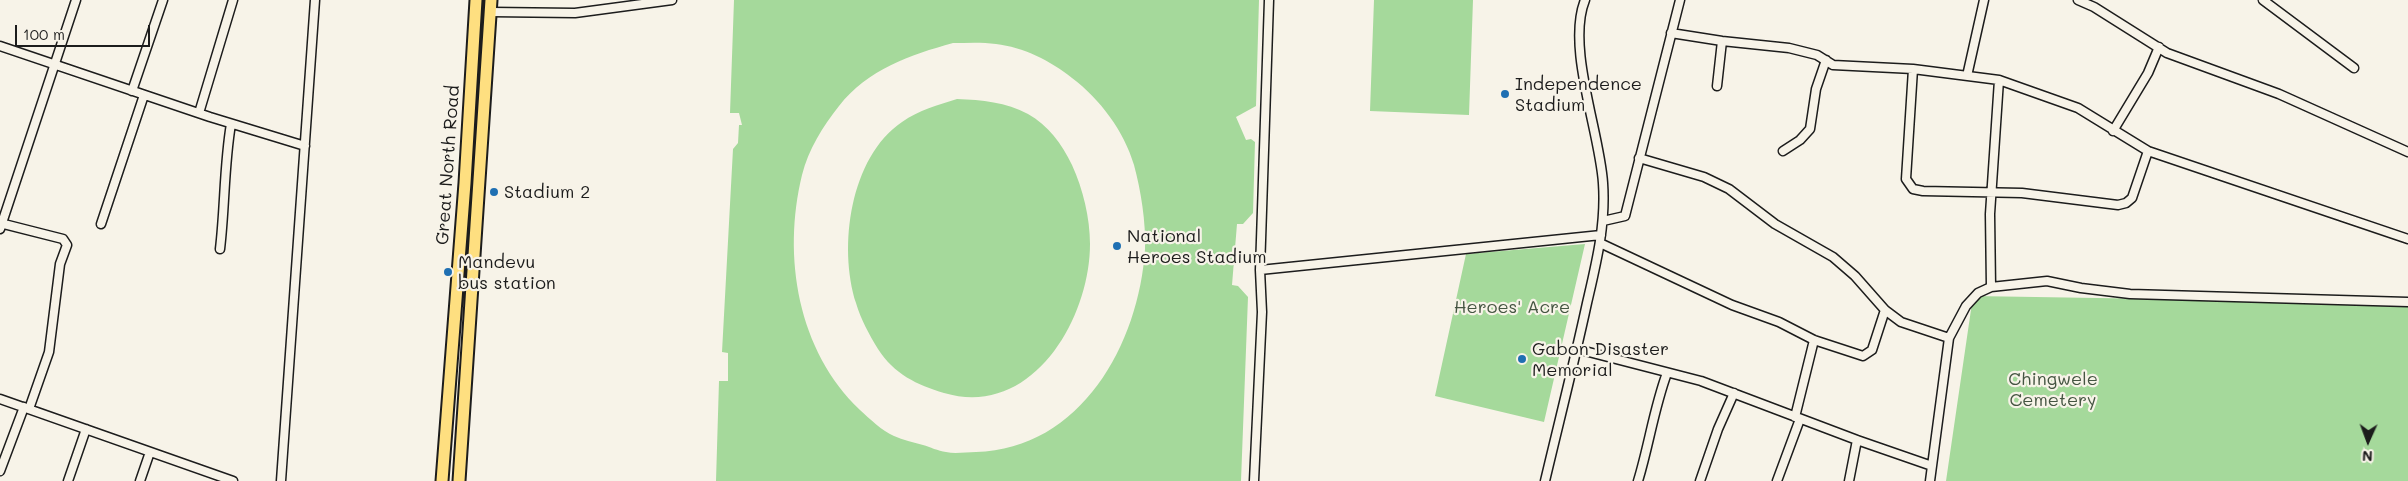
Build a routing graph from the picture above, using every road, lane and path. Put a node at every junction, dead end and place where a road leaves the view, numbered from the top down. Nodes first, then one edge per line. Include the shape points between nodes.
1 (76, 0) edge
2 (163, 0) edge
3 (233, 0) edge
4 (316, 0) edge
5 (476, 0) edge
6 (672, 0) edge
7 (1269, 0) edge
8 (1585, 0) edge
9 (1680, 0) edge
10 (1984, 0) edge
11 (2078, 0) edge
12 (2263, 0) edge
13 (491, 6) edge
14 (1671, 33) junction
15 (1722, 41) junction
16 (0, 46) edge
17 (2159, 47) junction
18 (1826, 60) junction
19 (54, 64) junction
20 (2354, 68) dead end
21 (1913, 69) junction
22 (1967, 76) junction
23 (1999, 80) junction
24 (1717, 86) dead end
25 (132, 91) junction
26 (144, 95) junction
27 (199, 113) junction
28 (231, 124) junction
29 (2113, 130) junction
30 (305, 146) junction
31 (2148, 151) junction
32 (1783, 152) dead end
33 (2408, 152) edge
34 (1640, 158) junction
35 (1993, 192) junction
36 (1604, 221) junction
37 (101, 224) dead end
38 (1, 225) edge
39 (1601, 239) junction
40 (2408, 239) edge
41 (220, 249) dead end
42 (1260, 270) junction
43 (1991, 287) junction
44 (2408, 302) edge
45 (1885, 310) junction
46 (1949, 338) junction
47 (1814, 340) junction
48 (1577, 349) junction
49 (1667, 373) junction
50 (1734, 393) junction
51 (0, 398) edge
52 (26, 408) junction
53 (1797, 418) junction
54 (86, 429) junction
55 (1856, 440) junction
56 (150, 452) junction
57 (1932, 466) junction
58 (0, 471) edge
59 (212, 477) edge
60 (68, 481) edge
61 (140, 481) edge
62 (233, 481) edge
63 (281, 481) edge
64 (442, 481) edge
65 (459, 481) edge
66 (1254, 481) edge
67 (1545, 481) edge
68 (1638, 481) edge
69 (1700, 481) edge
70 (1777, 481) edge
71 (1849, 481) edge
72 (1930, 481) edge

1 - 19 street
2 - 25 street
3 - 27 street
4 - 30 street
5 - 64 main road, Great North Road via 466,183
6 - 13 street via 575,13
7 - 42 street
8 - 36 street via 1579,22 1580,39 1603,182
9 - 14 street
10 - 22 street
11 - 17 street
12 - 20 street
13 - 65 main road, Great North Road
14 - 15 street
14 - 34 street
15 - 18 street via 1789,48
15 - 24 street
16 - 19 street
17 - 29 street via 2148,73
17 - 33 street via 2194,64 2279,94
18 - 21 street via 1833,65
18 - 32 street via 1816,89 1810,129
19 - 25 street
19 - 38 street
21 - 22 street
21 - 35 street via 1906,180 1913,189 1923,191
22 - 23 street
23 - 29 street via 2078,108
23 - 35 street
25 - 26 street
26 - 27 street
26 - 37 street
27 - 28 street
28 - 30 street
28 - 41 street via 224,170 225,200
29 - 31 street
30 - 63 street
31 - 35 street via 2132,198 2126,203 2118,205
31 - 40 street
34 - 36 street via 1625,216
34 - 45 street via 1704,177 1729,189 1775,224 1833,257
35 - 43 street via 1990,214
36 - 39 street
38 - 52 street via 62,239 67,245 60,264 49,352
39 - 42 street
39 - 47 street via 1732,305 1779,322
39 - 48 street
42 - 66 street via 1262,312
43 - 44 street via 2047,281 2130,294
43 - 46 street via 1978,293 1966,306
45 - 46 street via 1901,322
45 - 47 street via 1869,354 1863,356
46 - 57 street
47 - 53 street
48 - 49 street
48 - 67 street
49 - 50 street
49 - 68 street via 1656,402
50 - 53 street
50 - 69 street
51 - 52 street
52 - 54 street
52 - 58 street
53 - 55 street
53 - 70 street
54 - 56 street
54 - 60 street
55 - 57 street
55 - 71 street
56 - 59 street
56 - 61 street
57 - 72 street
59 - 62 street

